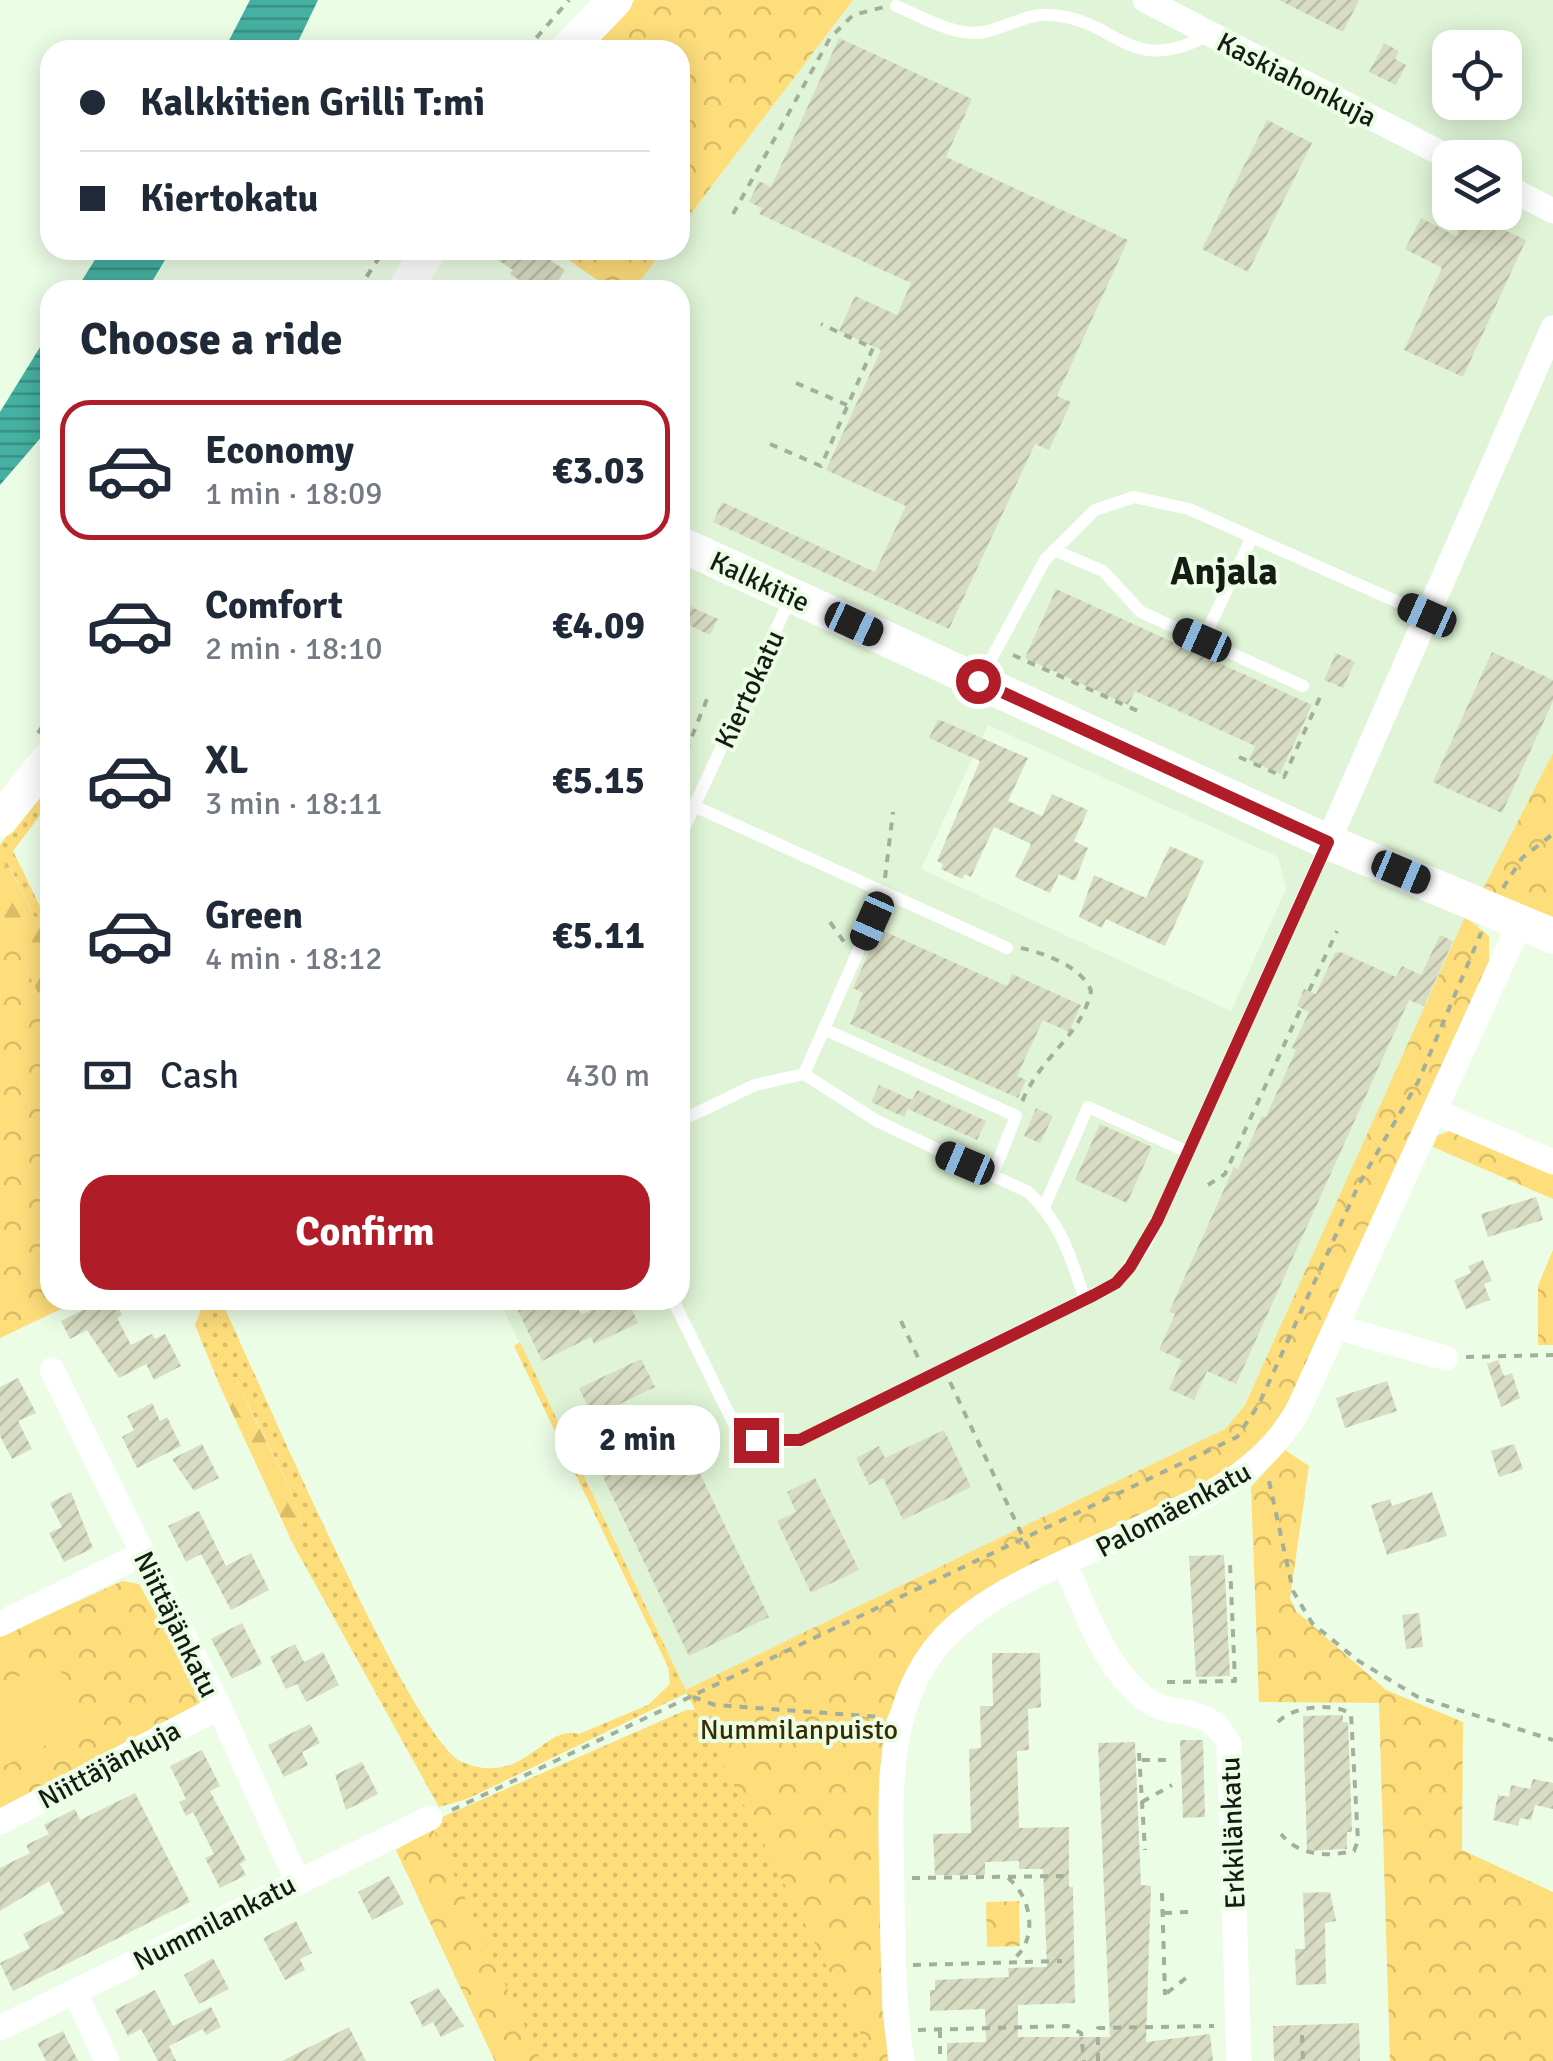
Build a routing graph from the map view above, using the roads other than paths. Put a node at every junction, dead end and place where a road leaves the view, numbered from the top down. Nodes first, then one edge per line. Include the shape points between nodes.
1 (615, 0) edge
2 (1145, 0) edge
3 (896, 6) road end
4 (1210, 34) junction
5 (577, 40) edge
6 (1432, 149) edge
7 (1522, 195) edge
8 (1553, 211) edge
9 (1550, 344) edge
10 (1252, 537) junction
11 (690, 549) edge
12 (1054, 550) junction
13 (792, 596) junction
14 (1427, 615) junction
15 (1202, 640) junction
16 (978, 681) junction
17 (1303, 686) road end
18 (40, 770) edge
19 (694, 806) junction
20 (690, 815) edge
21 (0, 820) edge
22 (1328, 842) junction
23 (884, 892) junction
24 (1521, 923) edge
25 (1007, 948) road end
26 (824, 1029) junction
27 (804, 1074) junction
28 (1434, 1111) junction
29 (690, 1116) edge
30 (1188, 1152) junction
31 (1553, 1162) edge
32 (993, 1174) junction
33 (1044, 1207) junction
34 (1085, 1300) junction
35 (678, 1310) edge
36 (1336, 1327) junction
37 (1446, 1358) road end
38 (52, 1370) dead end
39 (142, 1554) junction
40 (1065, 1565) junction
41 (0, 1624) edge
42 (219, 1707) junction
43 (430, 1818) road end
44 (0, 1822) edge
45 (297, 1880) junction
46 (75, 1992) junction
47 (0, 2028) edge
48 (107, 2061) edge
49 (902, 2061) edge
50 (1240, 2061) edge

1 - 5 street
2 - 4 street, Kaskiahonkuja
3 - 4 lane via 958,32 983,32 1044,14 1070,17 1134,49 1162,52
4 - 6 street, Kaskiahonkuja
7 - 8 street
9 - 14 street
10 - 12 lane via 1188,509 1134,496 1094,510
10 - 14 lane
10 - 15 lane
11 - 13 street, Kalkkitie
12 - 15 lane via 1103,572 1141,612
12 - 16 lane
13 - 16 street, Kalkkitie
13 - 19 lane, Kiertokatu
14 - 22 street
15 - 17 lane
16 - 22 street, Kalkkitie
18 - 21 street
19 - 20 lane, Kiertokatu
19 - 23 lane
22 - 24 street, Kalkkitie
22 - 30 lane
23 - 25 lane
23 - 26 lane
24 - 28 street, Palomäenkatu
26 - 27 lane
26 - 32 lane via 1016,1116
27 - 29 lane via 755,1085
27 - 32 lane via 877,1121
28 - 31 street
28 - 36 street, Palomäenkatu
30 - 33 lane via 1088,1108
30 - 34 lane via 1130,1267
32 - 33 lane
33 - 34 lane via 1066,1242
34 - 35 lane via 800,1440 744,1434 723,1406
36 - 37 street
36 - 40 street, Palomäenkatu via 1297,1412 1260,1462 1217,1492
38 - 39 street, Niittäjänkatu
39 - 41 street
39 - 42 street, Niittäjänkatu
40 - 49 street, Palomäenkatu via 974,1611 951,1631 923,1664 901,1718 892,1769 892,1879
40 - 50 street, Erkkilänkatu via 1122,1679 1151,1703 1210,1719 1228,1744
42 - 44 street, Niittäjänkuja
42 - 45 street, Niittäjänkatu
43 - 45 street, Nummilankatu
45 - 46 street, Nummilankatu
46 - 47 street, Nummilankatu
46 - 48 street

